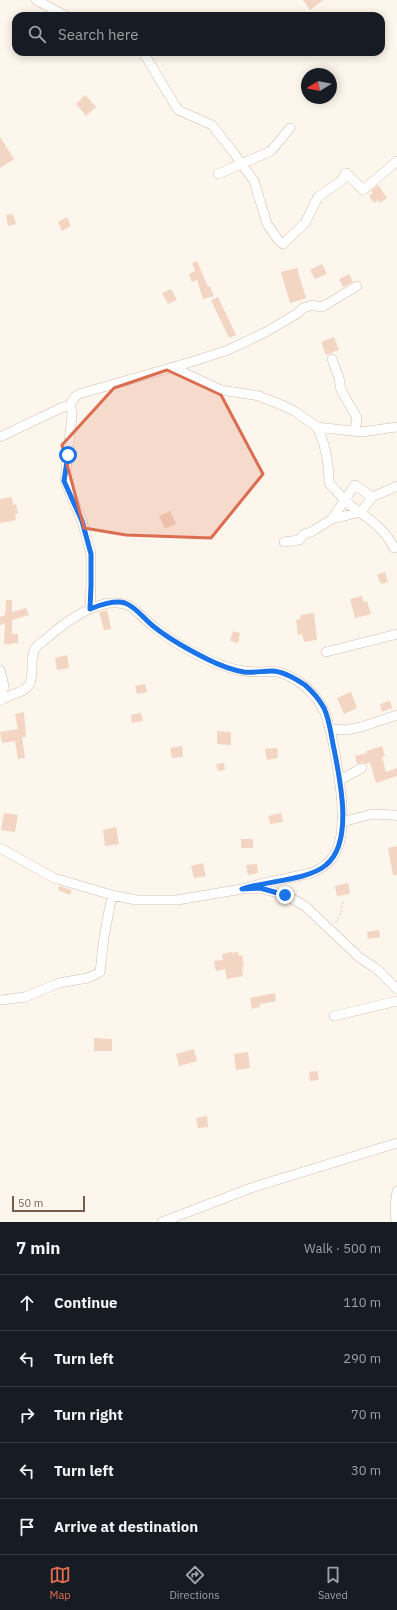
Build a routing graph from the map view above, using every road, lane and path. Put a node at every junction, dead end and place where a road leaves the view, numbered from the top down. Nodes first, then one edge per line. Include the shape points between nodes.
1 (36, 0) edge
2 (58, 12) edge
3 (145, 56) edge
4 (290, 128) dead end
5 (397, 161) edge
6 (241, 164) junction
7 (218, 174) dead end
8 (357, 286) dead end
9 (332, 359) dead end
10 (172, 367) junction
11 (69, 406) junction
12 (316, 426) junction
13 (397, 427) edge
14 (330, 429) junction
15 (352, 431) junction
16 (322, 436) junction
17 (0, 437) edge
18 (397, 486) edge
19 (372, 497) junction
20 (344, 499) junction
21 (361, 512) junction
22 (332, 518) junction
23 (284, 542) dead end
24 (394, 548) dead end
25 (90, 609) junction
26 (397, 634) edge
27 (326, 652) dead end
28 (0, 670) edge
29 (0, 701) edge
30 (397, 715) edge
31 (330, 728) junction
32 (362, 768) dead end
33 (340, 780) junction
34 (397, 816) edge
35 (342, 822) junction
36 (0, 848) edge
37 (242, 889) junction
38 (112, 895) junction
39 (343, 900) dead end
40 (330, 929) junction
41 (397, 989) edge
42 (0, 1000) edge
43 (397, 1001) edge
44 (334, 1016) dead end
45 (397, 1143) edge
46 (397, 1191) edge
47 (162, 1222) edge
48 (396, 1222) edge

1 - 2 street
3 - 6 street via 178,110 212,125
4 - 6 street via 271,150
5 - 6 street via 363,190 346,173 341,181 318,197 305,223 283,244 267,224 254,181
6 - 7 street
8 - 10 street via 322,307 312,305 304,308 241,344
9 - 15 street via 340,390 357,418
10 - 11 street via 79,394
10 - 12 street via 222,390 259,396 284,406
11 - 17 street
11 - 25 street via 72,415 64,481 82,521 89,547 92,575
12 - 14 street
12 - 16 street
13 - 15 street
14 - 15 street
14 - 16 street
16 - 20 street via 326,449 329,483
18 - 19 street
19 - 20 street via 355,485
19 - 21 street
20 - 21 street
20 - 22 street
21 - 22 street
21 - 24 street via 383,531
22 - 23 street via 304,534 299,540
25 - 29 street via 62,626 36,647 28,687
25 - 31 street via 124,603 160,632 208,660 245,672 277,672 286,675 313,693 324,709
26 - 27 street
28 - 29 street via 4,686
30 - 31 street via 346,730
31 - 33 street
32 - 33 street
33 - 35 street
34 - 35 street via 372,814
35 - 37 street via 337,851 319,870
36 - 38 street via 54,878
37 - 38 street via 161,901 136,900
37 - 40 street via 260,888 285,895 304,906
38 - 42 street via 100,972 88,978 59,983 25,997
39 - 40 path via 339,918
40 - 41 street
43 - 44 street
45 - 47 street via 251,1188
46 - 48 street

